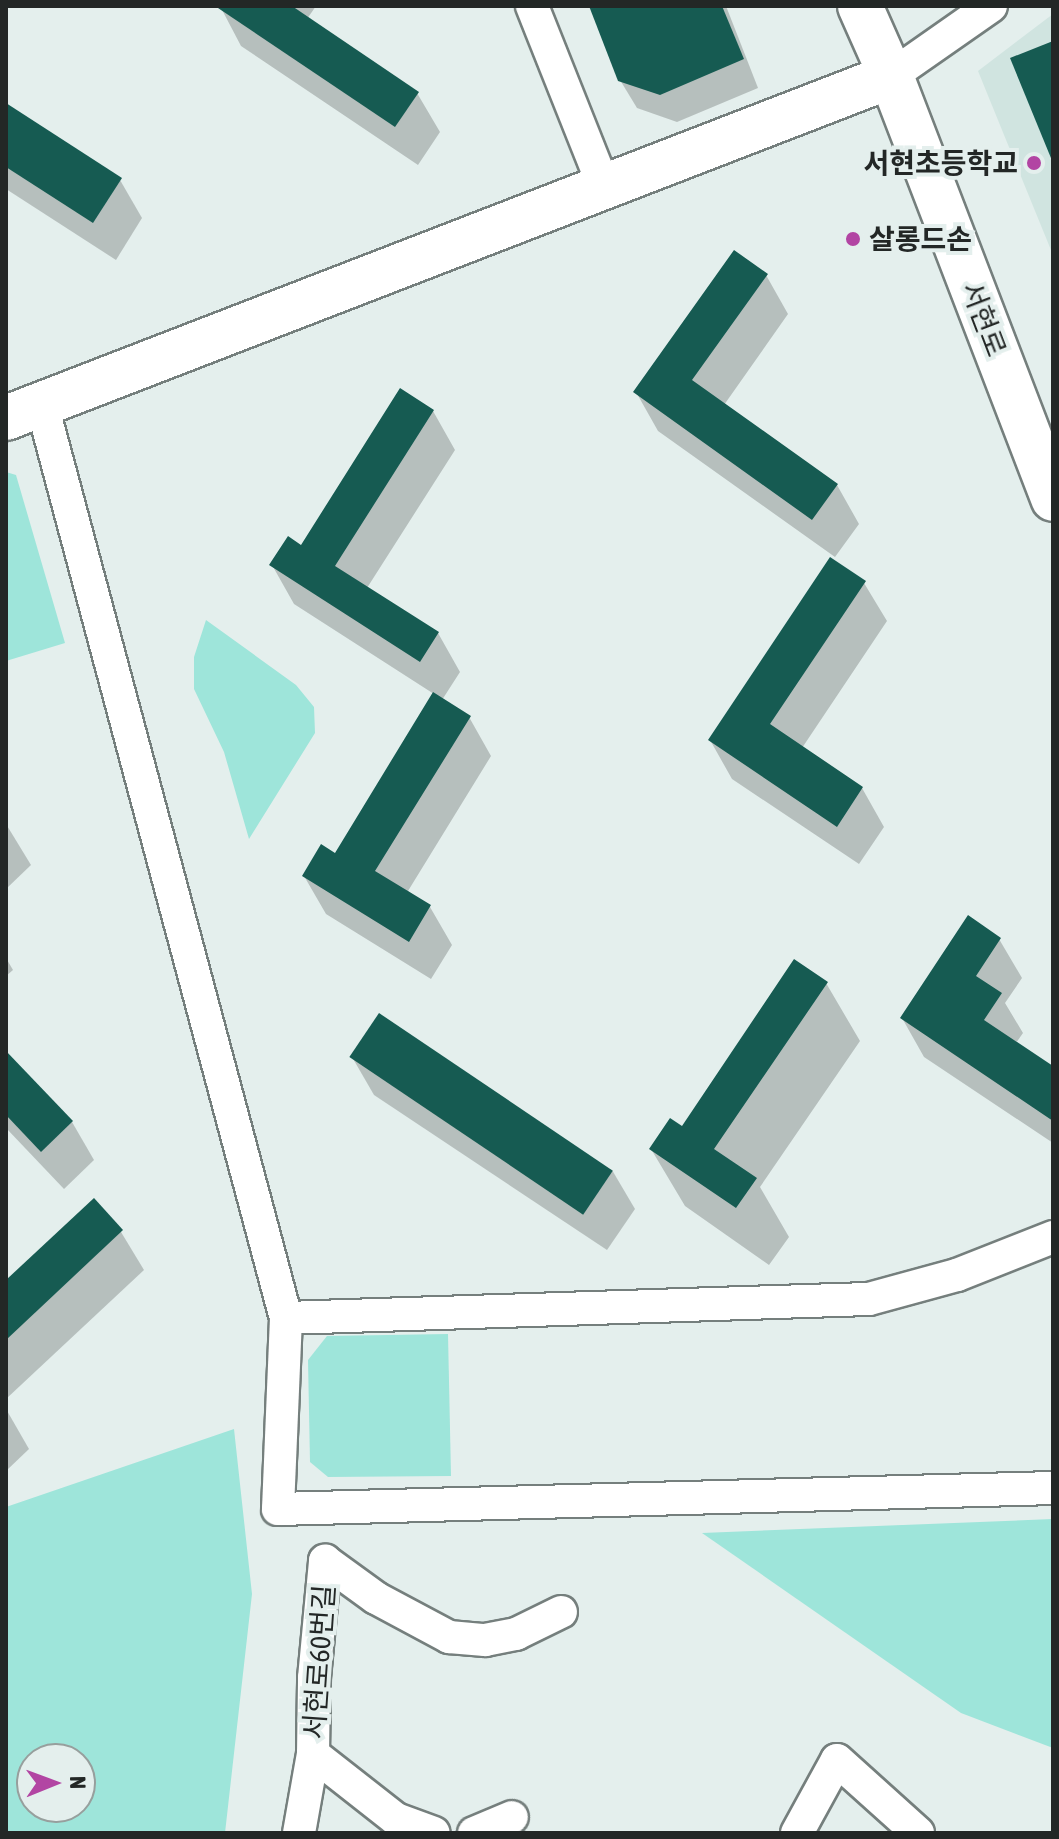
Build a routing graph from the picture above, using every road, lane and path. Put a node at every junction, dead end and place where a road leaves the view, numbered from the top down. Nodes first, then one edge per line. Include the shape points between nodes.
1 (532, 6) edge
2 (860, 6) edge
3 (991, 6) edge
4 (891, 76) junction
5 (605, 189) junction
6 (24, 412) edge
7 (1053, 499) edge
8 (1052, 1241) edge
9 (286, 1318) junction
10 (1053, 1488) edge
11 (561, 1612) dead end
12 (313, 1754) junction
13 (512, 1817) dead end
14 (299, 1833) edge
15 (434, 1833) edge
16 (474, 1833) edge
17 (797, 1833) edge
18 (918, 1833) edge

1 - 5 street
2 - 4 street, 서현로
3 - 4 street
4 - 5 street
4 - 7 street, 서현로
5 - 6 street
6 - 9 street
8 - 9 street via 869,1299
9 - 10 street via 278,1509
11 - 12 street, 서현로60번길 via 516,1634 485,1640 449,1637 376,1598 325,1561
12 - 14 street, 서현로60번길
12 - 15 street via 396,1819
13 - 16 street
17 - 18 street via 837,1760

